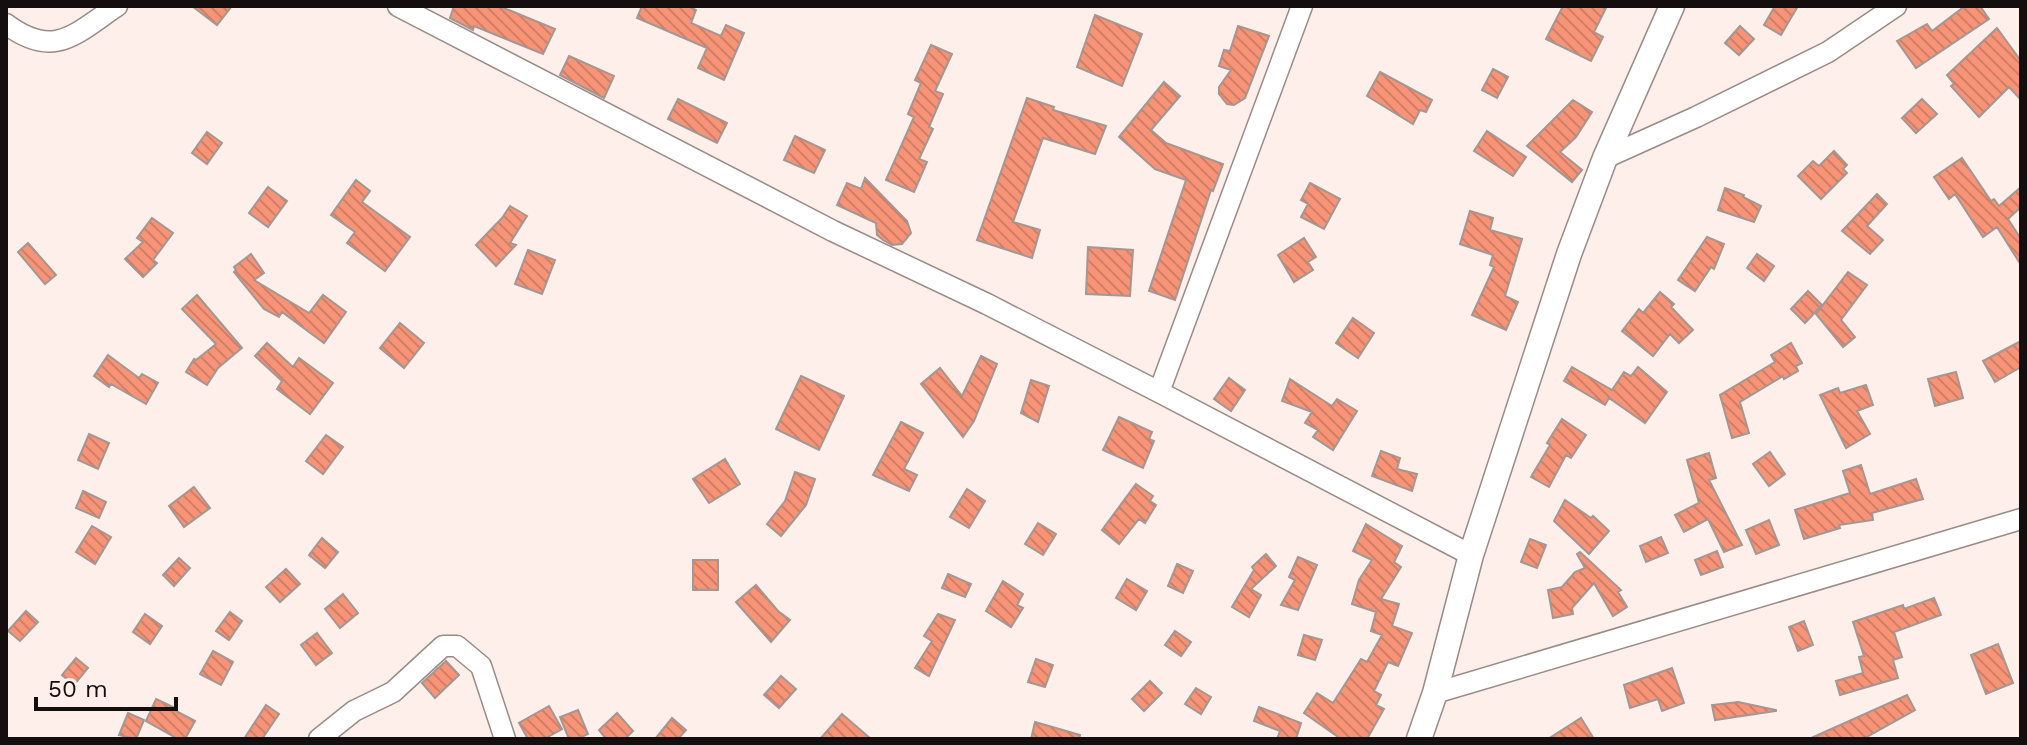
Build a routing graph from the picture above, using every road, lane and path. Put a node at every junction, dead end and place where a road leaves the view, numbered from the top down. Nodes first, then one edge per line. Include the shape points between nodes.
1 (117, 6) edge
2 (398, 6) edge
3 (1302, 6) edge
4 (1672, 6) edge
5 (1896, 6) edge
6 (6, 24) edge
7 (1605, 158) junction
8 (1159, 392) junction
9 (2021, 519) edge
10 (1471, 555) junction
11 (1435, 693) junction
12 (319, 739) edge
13 (505, 739) edge
14 (1419, 739) edge

1 - 6 street via 67,40 25,38
2 - 8 street
3 - 8 street
4 - 7 main road
5 - 7 street via 1828,52
7 - 10 main road
8 - 10 street
9 - 11 street
10 - 11 main road
11 - 14 main road
12 - 13 street via 354,711 393,692 443,646 457,646 481,666

